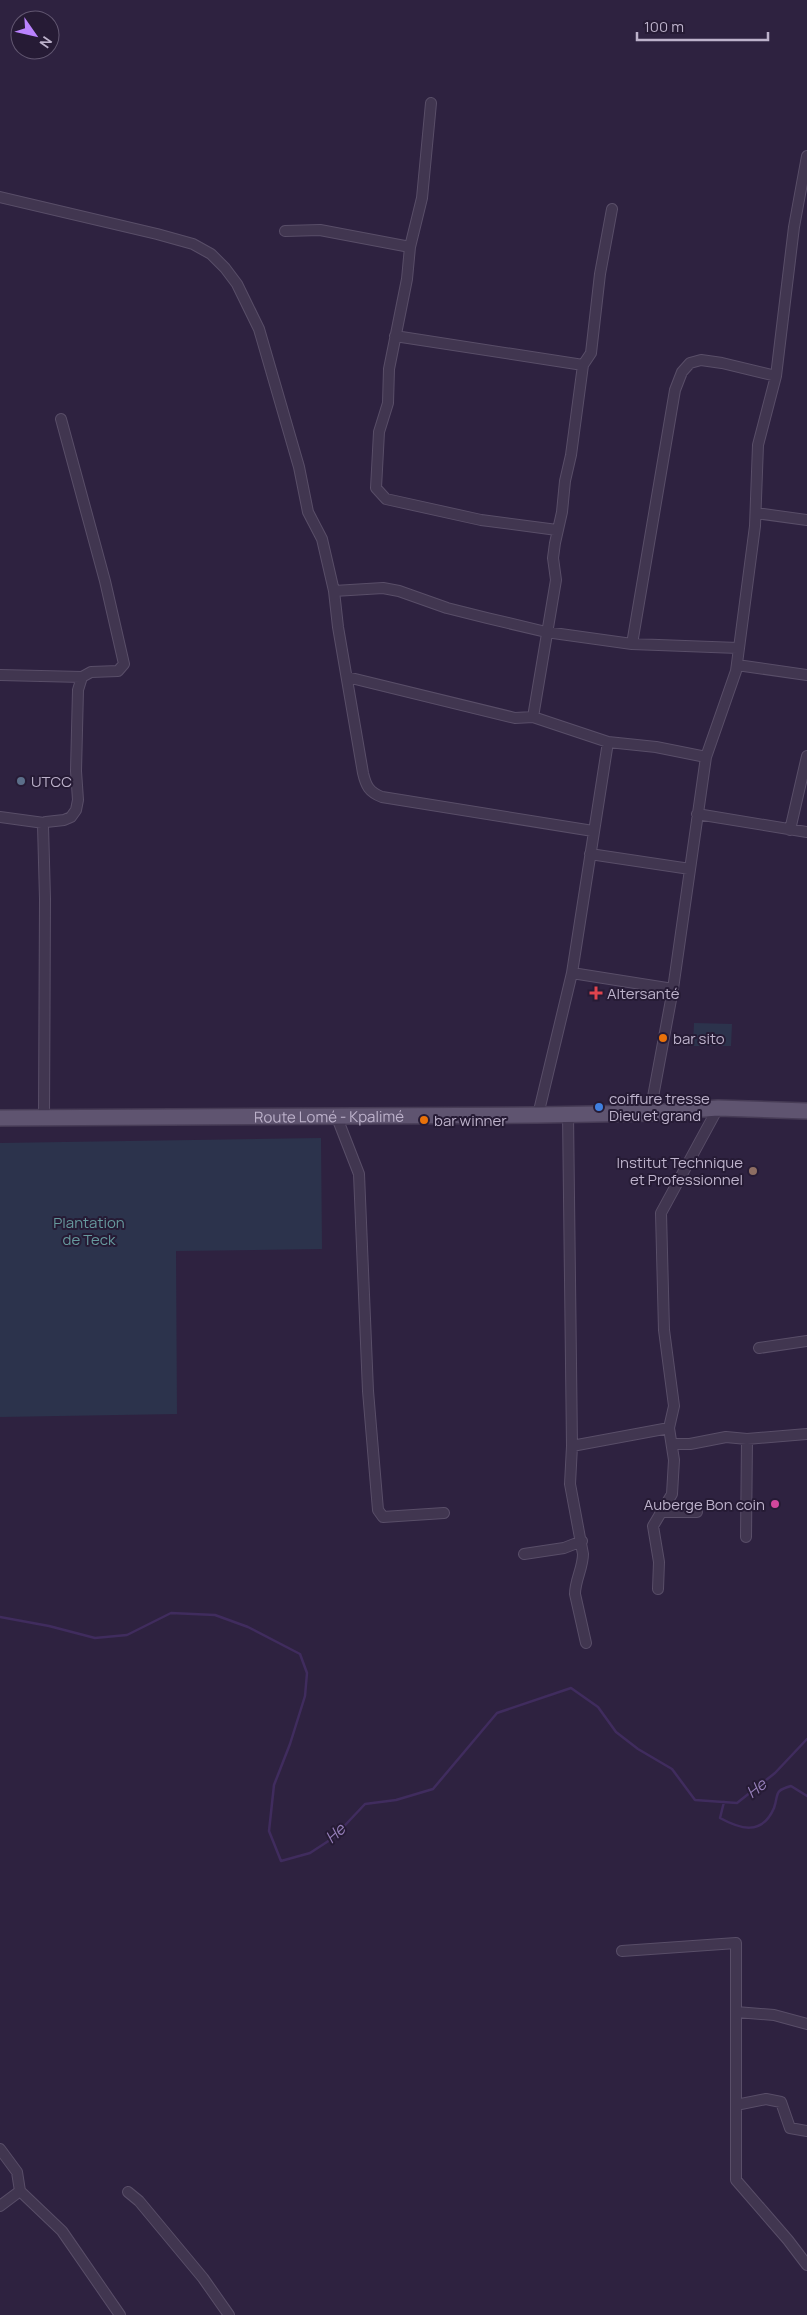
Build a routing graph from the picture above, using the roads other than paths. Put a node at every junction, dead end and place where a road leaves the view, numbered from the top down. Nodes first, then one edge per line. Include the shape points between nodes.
1 (431, 104) dead end
2 (807, 156) edge
3 (0, 197) edge
4 (612, 209) dead end
5 (285, 231) dead end
6 (410, 247) junction
7 (395, 336) junction
8 (583, 365) junction
9 (776, 376) junction
10 (61, 418) dead end
11 (756, 513) junction
12 (807, 520) edge
13 (557, 530) junction
14 (334, 592) junction
15 (546, 632) junction
16 (632, 644) junction
17 (738, 648) junction
18 (737, 665) junction
19 (807, 674) edge
20 (0, 675) edge
21 (82, 677) junction
22 (347, 677) junction
23 (533, 718) junction
24 (608, 742) junction
25 (706, 756) junction
26 (807, 756) edge
27 (697, 814) junction
28 (0, 817) edge
29 (44, 823) junction
30 (790, 830) junction
31 (593, 831) junction
32 (807, 832) edge
33 (590, 854) junction
34 (690, 869) junction
35 (572, 973) junction
36 (673, 989) junction
37 (718, 1108) junction
38 (807, 1111) edge
39 (650, 1113) junction
40 (568, 1114) junction
41 (336, 1115) junction
42 (538, 1115) junction
43 (44, 1117) junction
44 (0, 1118) edge
45 (807, 1341) edge
46 (759, 1348) dead end
47 (669, 1428) junction
48 (807, 1434) edge
49 (747, 1438) junction
50 (673, 1444) junction
51 (572, 1446) junction
52 (662, 1512) junction
53 (697, 1512) dead end
54 (444, 1513) dead end
55 (746, 1537) dead end
56 (582, 1541) junction
57 (524, 1554) dead end
58 (658, 1589) dead end
59 (586, 1643) dead end
60 (622, 1951) dead end
61 (736, 2012) junction
62 (807, 2024) edge
63 (736, 2105) junction
64 (807, 2131) edge
65 (0, 2149) edge
66 (20, 2191) junction
67 (128, 2192) dead end
68 (0, 2206) edge
69 (807, 2265) edge
70 (120, 2315) edge
71 (229, 2315) edge

1 - 6 street via 422,198
2 - 9 street via 794,227
3 - 14 street via 193,244 226,268 259,329 299,467 308,512 322,539
4 - 8 street via 591,353
5 - 6 street via 320,230
6 - 7 street
7 - 8 street
7 - 13 street via 389,368 388,403 378,432 376,488 386,498 395,501 481,520
8 - 13 street
9 - 11 street via 758,444
9 - 16 street via 707,360 690,363 682,372 675,390
10 - 21 street via 124,664 118,671 91,672
11 - 12 street
11 - 17 street
13 - 15 street via 556,580
14 - 15 street via 383,588 399,591 447,608
14 - 22 street
15 - 16 street
15 - 23 street
16 - 17 street
17 - 18 street
18 - 19 street
18 - 25 street
20 - 21 street
21 - 29 street via 78,690 76,810 64,820
22 - 23 street via 514,718
22 - 31 street via 363,772 371,792 382,797
23 - 24 street
24 - 25 street
24 - 31 street
25 - 27 street
26 - 30 street
27 - 30 street
27 - 34 street
28 - 29 street
29 - 43 street
30 - 32 street
31 - 33 street
33 - 34 street
33 - 35 street
34 - 36 street
35 - 36 street
35 - 42 street
36 - 39 street
37 - 38 main road, Route Lomé - Kpalimé
37 - 39 main road, Route Lomé - Kpalimé
37 - 47 street via 661,1213 664,1330 674,1406
39 - 40 main road, Route Lomé - Kpalimé
40 - 42 main road, Route Lomé - Kpalimé
40 - 51 street
41 - 42 main road, Route Lomé - Kpalimé
41 - 43 main road, Route Lomé - Kpalimé
41 - 54 street via 359,1174 368,1391 378,1510 383,1517
43 - 44 main road, Route Lomé - Kpalimé
45 - 46 street
47 - 50 street
47 - 51 street
48 - 49 street
49 - 50 street
49 - 55 street
50 - 52 street via 672,1494
51 - 56 street via 570,1484
52 - 53 street
52 - 58 street via 652,1532 659,1562
56 - 57 street via 564,1548
56 - 59 street via 583,1562 575,1594
60 - 61 street via 736,1943
61 - 62 street via 774,2015
61 - 63 street
63 - 64 street via 766,2100 781,2102 790,2128
63 - 69 street via 736,2180
65 - 66 street via 17,2172
66 - 68 street
66 - 70 street via 62,2231
67 - 71 street via 203,2278

